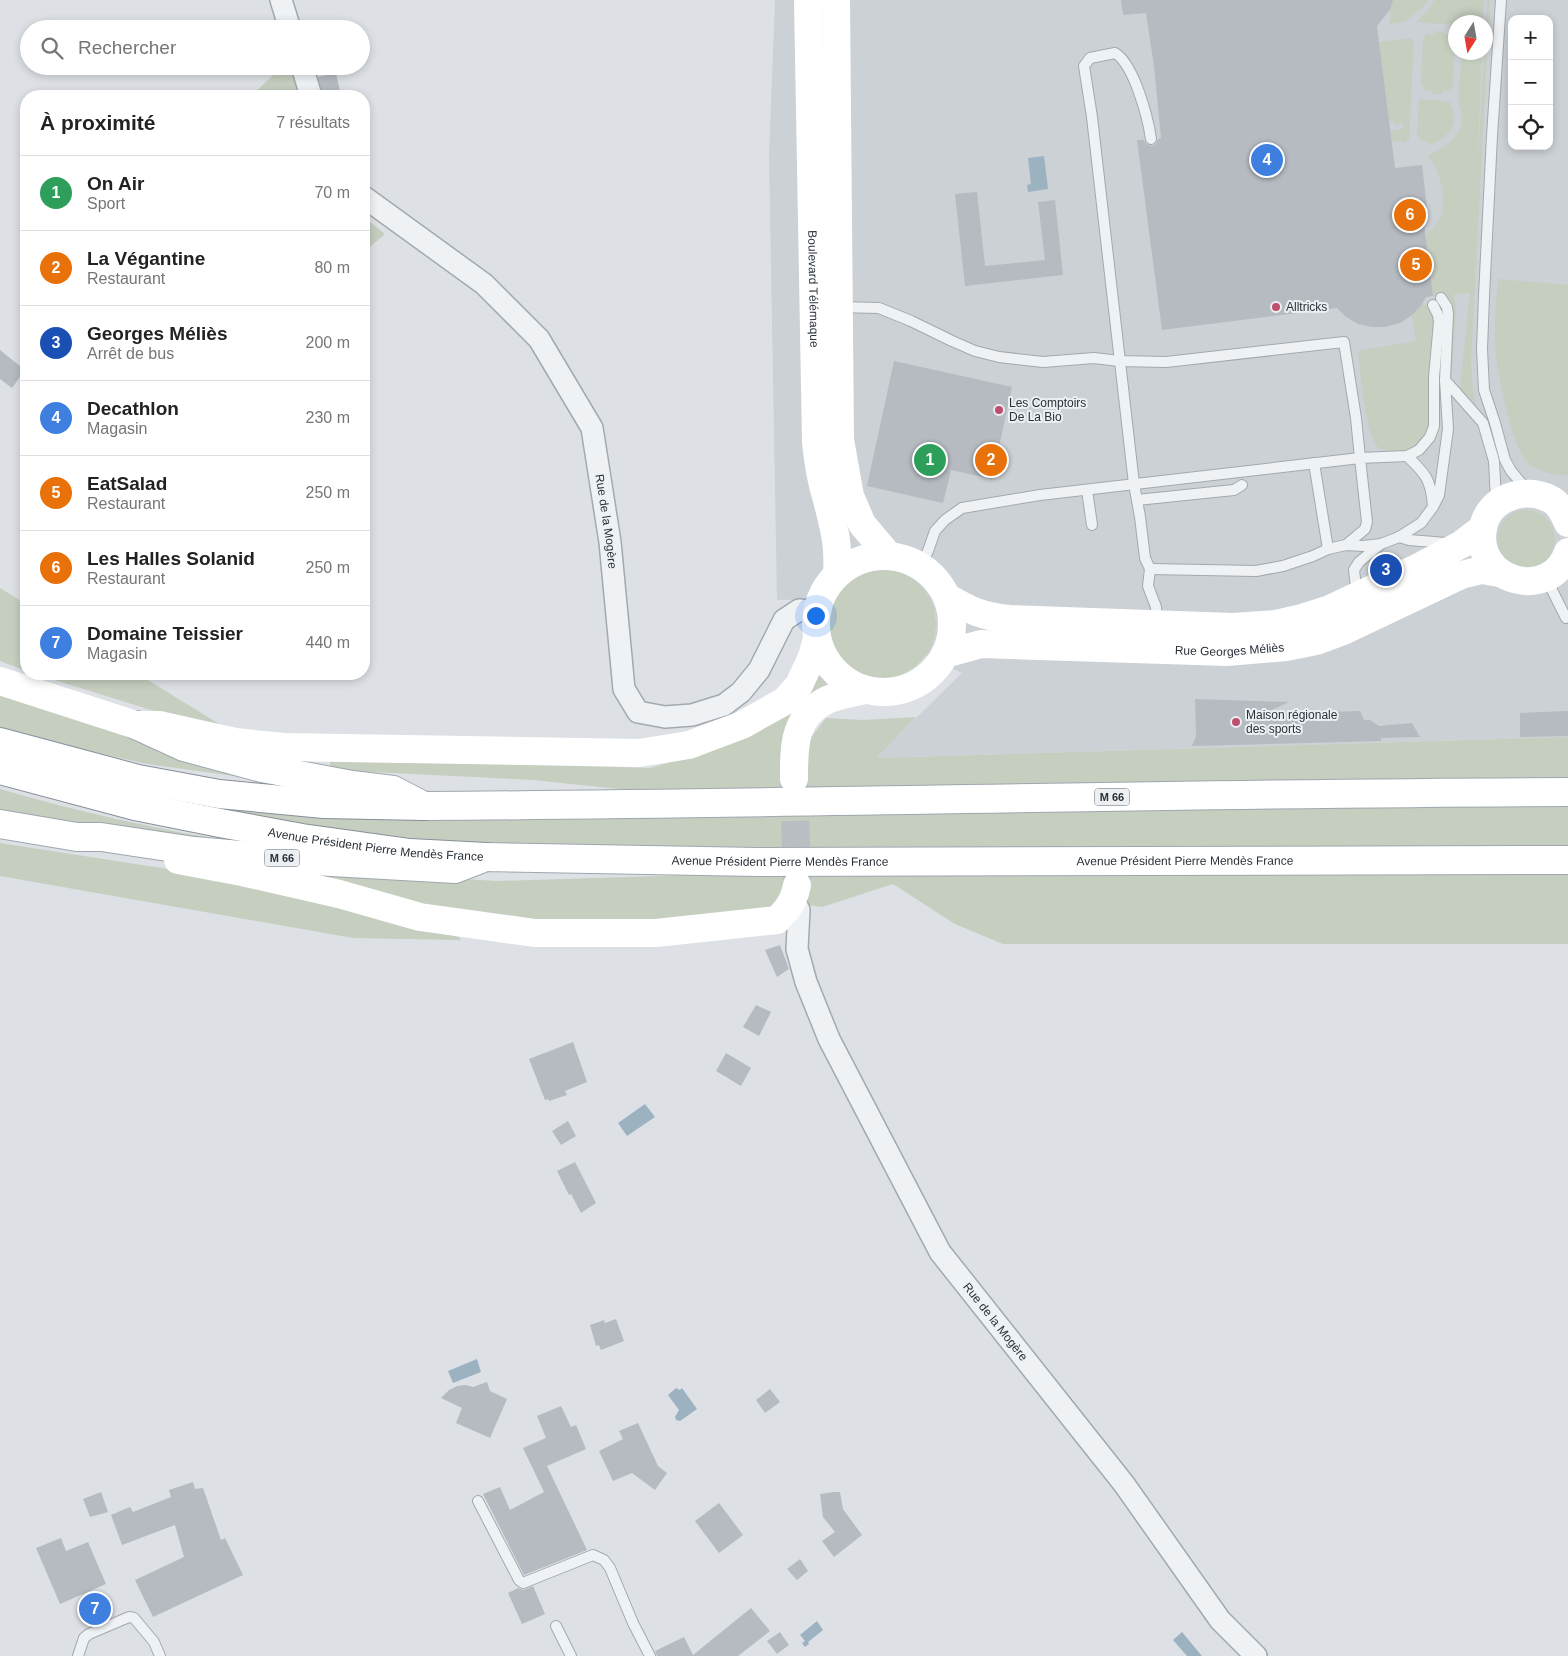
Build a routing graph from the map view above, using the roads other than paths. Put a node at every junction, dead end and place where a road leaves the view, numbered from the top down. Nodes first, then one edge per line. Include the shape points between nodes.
1 (281, 0) edge
2 (808, 0) edge
3 (836, 0) edge
4 (1500, 0) edge
5 (287, 20) edge
6 (305, 75) edge
7 (309, 90) edge
8 (1151, 139) dead end
9 (370, 200) edge
10 (838, 307) junction
11 (1120, 361) junction
12 (1445, 380) junction
13 (1407, 456) junction
14 (1360, 458) junction
15 (1314, 463) junction
16 (1134, 484) junction
17 (1242, 485) dead end
18 (1087, 490) junction
19 (1550, 496) edge
20 (1137, 500) junction
21 (1433, 506) junction
22 (1568, 522) edge
23 (1092, 525) dead end
24 (1480, 526) junction
25 (1398, 537) junction
26 (1381, 544) junction
27 (1346, 545) junction
28 (1328, 548) junction
29 (1568, 552) edge
30 (889, 556) junction
31 (920, 567) junction
32 (1150, 569) junction
33 (1499, 573) junction
34 (837, 574) junction
35 (1546, 577) junction
36 (946, 597) junction
37 (1354, 598) junction
38 (1566, 618) dead end
39 (1157, 624) junction
40 (816, 625) junction
41 (945, 654) junction
42 (0, 681) edge
43 (865, 690) junction
44 (136, 725) junction
45 (0, 742) edge
46 (0, 770) edge
47 (794, 779) tunnel mouth
48 (1568, 792) edge
49 (424, 806) junction
50 (0, 824) edge
51 (77, 837) junction
52 (486, 857) junction
53 (1568, 860) edge
54 (789, 901) joint
55 (478, 1501) dead end
56 (556, 1626) dead end
57 (78, 1656) edge
58 (160, 1656) edge
59 (571, 1656) edge
60 (650, 1656) edge
61 (1256, 1656) edge

1 - 5 street
2 - 34 main road, Boulevard Télémaque via 816,442 826,499 836,530
3 - 10 main road, Boulevard Télémaque
4 - 19 lane via 1482,349 1484,390 1511,472
6 - 7 street
8 - 11 lane via 1142,100 1120,56 1115,53 1090,58 1084,66
9 - 40 street, Rue de la Mogère via 484,284 539,339 592,428 610,542 624,689 638,712 665,718 692,715 724,705 741,692 759,670 784,620 799,610
10 - 11 lane via 879,308 976,351 999,357 1043,362 1094,358
10 - 30 main road, Boulevard Télémaque via 843,463 850,496 862,524
11 - 14 lane via 1166,362 1344,342
11 - 16 lane
12 - 13 lane via 1448,314 1446,307 1437,302 1434,426 1419,450
12 - 21 lane via 1448,429 1439,495
12 - 24 lane via 1483,423 1494,461
13 - 14 lane
13 - 21 lane via 1429,481
14 - 15 lane
14 - 27 lane via 1367,522 1365,529
15 - 16 lane
15 - 28 lane
16 - 18 lane
16 - 20 lane
17 - 20 lane via 1224,492
18 - 23 lane
18 - 31 lane via 962,508 935,531
19 - 22 main road
19 - 24 main road, Rue Georges Méliès via 1518,494 1506,498
20 - 32 lane via 1145,558
21 - 25 lane via 1420,523
24 - 25 lane via 1431,543
24 - 33 main road via 1488,560
24 - 37 main road, Rue Georges Méliès via 1415,569
25 - 26 lane
26 - 27 lane
26 - 37 lane via 1358,562 1354,570
27 - 28 lane
28 - 32 lane via 1283,566 1256,571
29 - 35 main road via 1565,560
30 - 31 main road
30 - 34 main road via 870,557 852,563
31 - 36 main road via 936,580
32 - 39 lane via 1148,586 1156,607
33 - 35 main road, Rue Georges Méliès via 1516,581 1535,582
33 - 41 main road, Rue Georges Méliès via 1482,570 1461,576 1343,631 1286,647 1227,652 981,644
34 - 40 main road via 820,598
35 - 38 lane
36 - 39 main road, Rue Georges Méliès via 986,616 1009,619
36 - 41 main road via 952,626
37 - 39 main road, Rue Georges Méliès via 1330,609 1276,624 1233,627
40 - 43 main road via 821,653 829,666 845,680
40 - 44 main road, M 66 via 812,658 799,685 785,701 742,725 689,745 639,752 283,747
41 - 43 main road via 937,668 912,687 881,693
42 - 44 main road, M 66
43 - 47 main road via 827,700 811,712 800,727 794,744
44 - 49 main road, M 66 via 184,747 262,768 352,786 393,790
45 - 49 main road, M 66 via 138,779 219,794 324,804
46 - 52 main road, Avenue Président Pierre Mendès France / M 66 via 135,806 302,838 410,853
48 - 49 main road, M 66
50 - 51 main road, M 66
51 - 52 main road, M 66 via 101,837 194,851 455,869
51 - 54 main road via 100,847 320,889 420,917 535,933 656,932
52 - 53 main road, Avenue Président Pierre Mendès France / M 66 via 757,862
54 - 61 street, Rue de la Mogère via 806,982 829,1039 940,1252 1124,1484 1220,1620
55 - 60 lane via 523,1583 593,1555 604,1560
56 - 59 lane
57 - 58 lane via 84,1638 89,1634 129,1617 134,1618 154,1642

